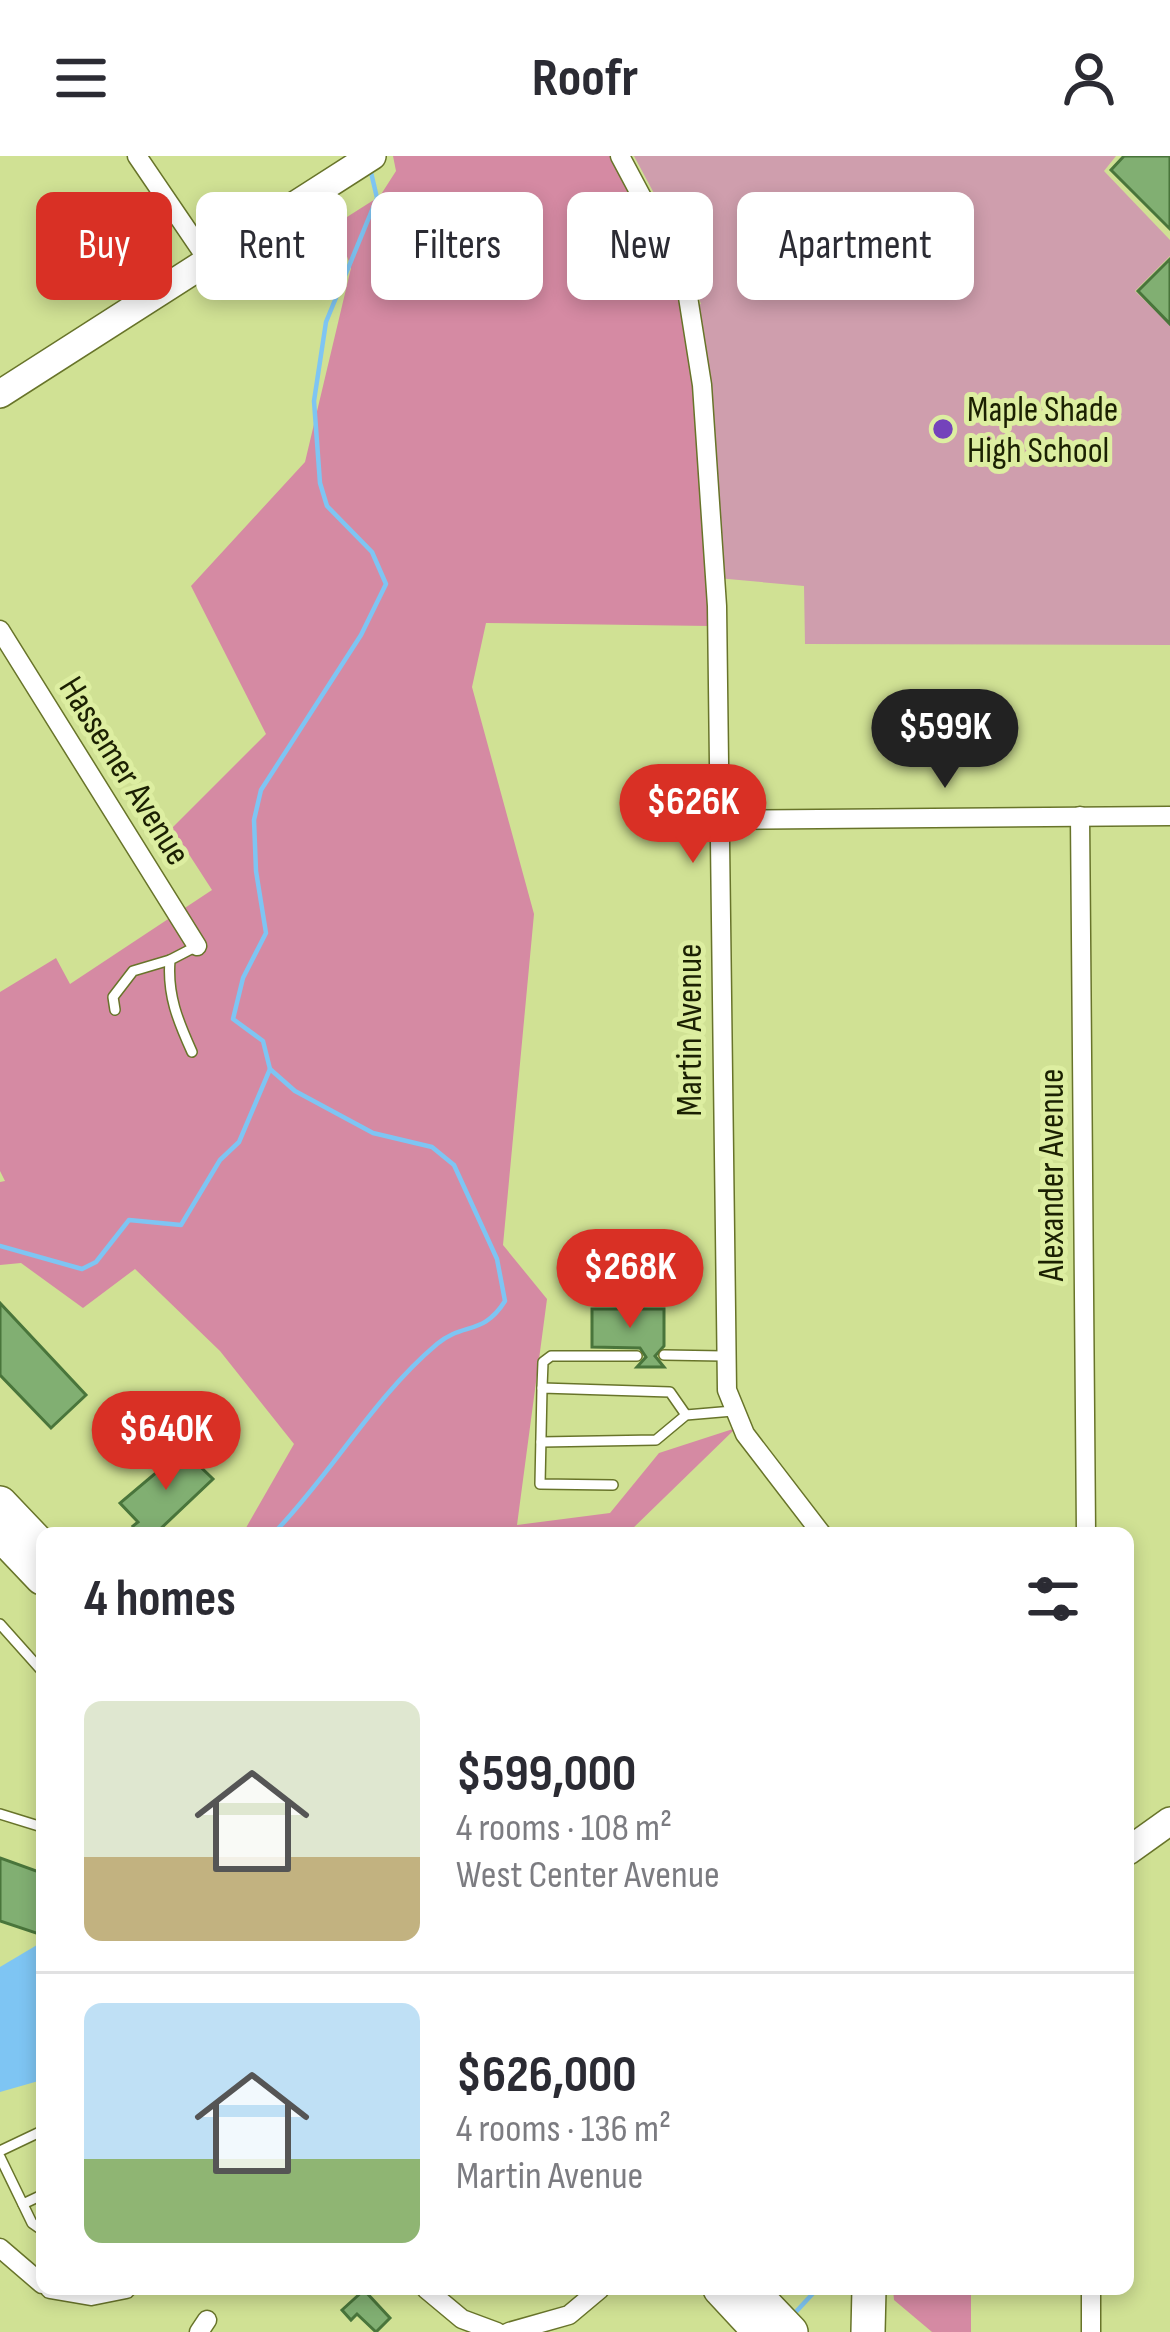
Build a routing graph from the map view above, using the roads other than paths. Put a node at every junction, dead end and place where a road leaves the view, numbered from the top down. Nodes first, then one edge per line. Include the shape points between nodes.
1 (137, 156) edge
2 (620, 156) edge
3 (364, 161) edge
4 (314, 192) edge
5 (196, 243) edge
6 (196, 266) edge
7 (0, 394) edge
8 (0, 630) edge
9 (1080, 816) junction
10 (1170, 816) edge
11 (719, 820) junction
12 (196, 946) joint
13 (170, 960) junction
14 (115, 1010) dead end
15 (191, 1052) dead end
16 (664, 1355) dead end
17 (637, 1356) dead end
18 (723, 1356) junction
19 (542, 1388) junction
20 (733, 1411) junction
21 (686, 1415) junction
22 (541, 1442) junction
23 (613, 1485) dead end
24 (0, 1503) edge
25 (816, 1527) edge
26 (1086, 1527) edge
27 (21, 1554) edge
28 (0, 1624) edge
29 (36, 1664) edge
30 (0, 1814) edge
31 (1170, 1821) edge
32 (36, 1825) edge
33 (1134, 1847) edge
34 (36, 2134) edge
35 (0, 2154) edge
36 (36, 2198) edge
37 (23, 2204) junction
38 (36, 2226) edge
39 (0, 2248) edge
40 (36, 2279) edge
41 (433, 2295) edge
42 (594, 2295) edge
43 (729, 2295) edge
44 (869, 2295) edge
45 (1091, 2295) edge
46 (766, 2318) edge
47 (497, 2332) edge
48 (509, 2332) edge
49 (868, 2332) edge
50 (1091, 2332) edge

1 - 5 street
2 - 11 street, Martin Avenue via 672,249 696,335 717,606
3 - 4 street
6 - 7 street
8 - 12 street, Hassemer Avenue
9 - 10 street
9 - 11 street
9 - 26 street, Alexander Avenue
11 - 18 street, Martin Avenue
12 - 13 lane
13 - 14 lane via 133,971 112,997
13 - 15 lane via 170,996
16 - 18 lane
17 - 19 lane via 550,1356
18 - 20 street, Martin Avenue
19 - 21 lane via 670,1392
19 - 22 lane
20 - 21 lane
20 - 25 street, Martin Avenue
21 - 22 lane via 656,1440
22 - 23 lane via 543,1488
24 - 27 highway
28 - 29 lane
30 - 32 lane
31 - 33 street
34 - 35 lane
35 - 37 lane
36 - 37 lane
37 - 38 lane
39 - 40 street
41 - 47 street via 462,2319
42 - 48 street via 569,2315
43 - 46 highway
44 - 49 highway
45 - 50 street

